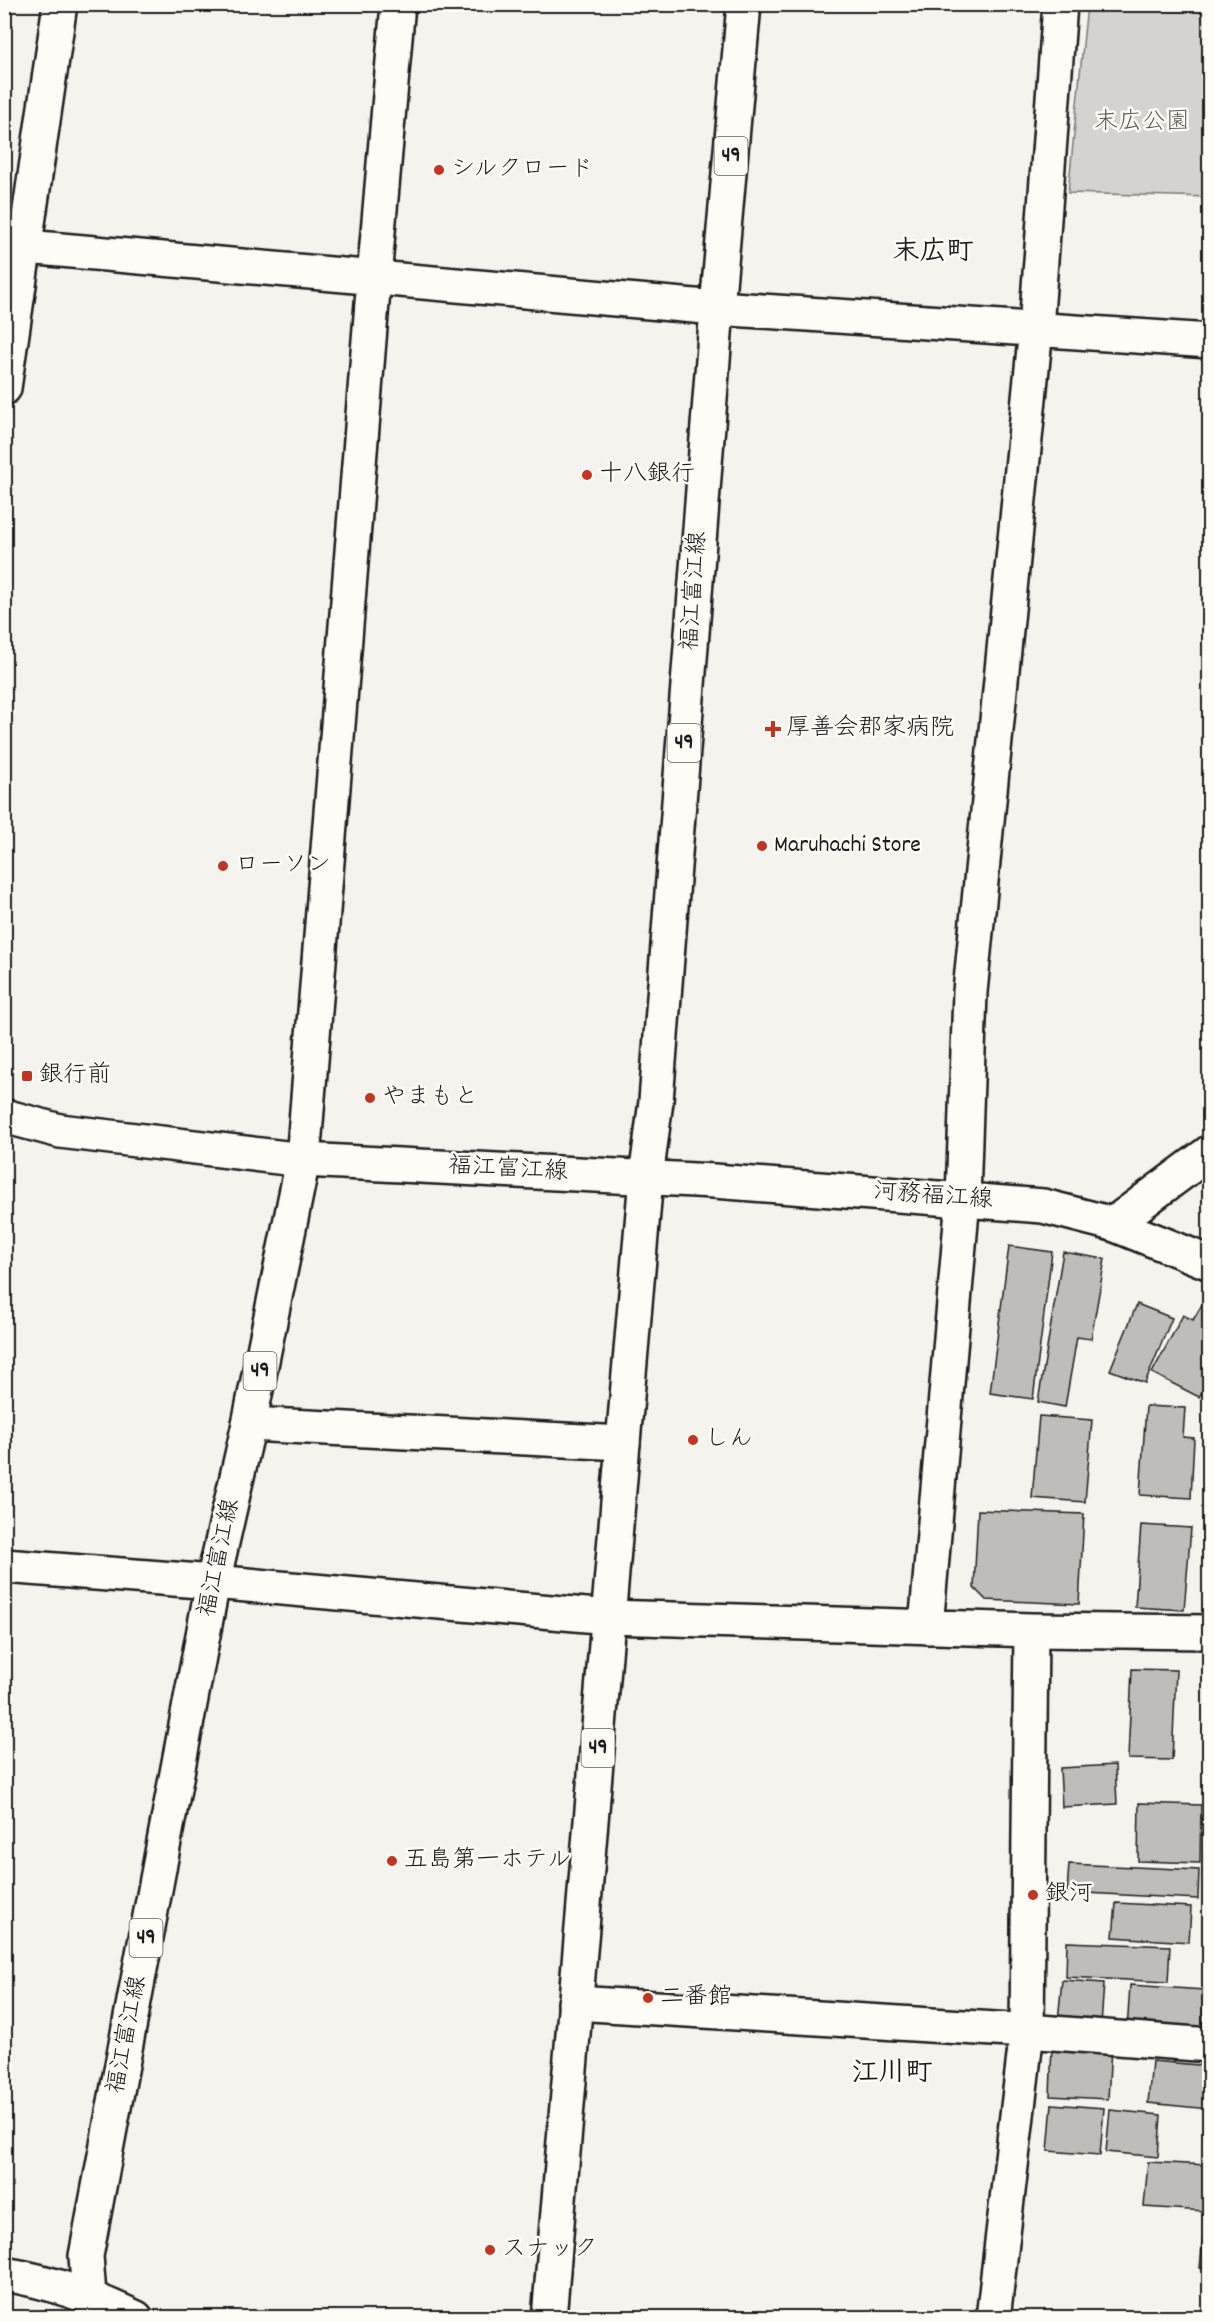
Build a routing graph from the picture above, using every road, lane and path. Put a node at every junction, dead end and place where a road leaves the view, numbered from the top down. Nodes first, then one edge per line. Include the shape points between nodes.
1 (60, 4) edge
2 (398, 4) edge
3 (744, 4) edge
4 (1060, 4) edge
5 (15, 246) edge
6 (374, 278) junction
7 (717, 308) junction
8 (1036, 328) junction
9 (1209, 341) edge
10 (4, 388) edge
11 (4, 1116) edge
12 (1209, 1152) edge
13 (303, 1160) junction
14 (646, 1178) junction
15 (963, 1199) junction
16 (1113, 1224) junction
17 (1209, 1263) edge
18 (249, 1424) junction
19 (623, 1443) junction
20 (4, 1566) edge
21 (213, 1582) junction
22 (609, 1617) junction
23 (926, 1627) junction
24 (1031, 1630) junction
25 (1209, 1632) edge
26 (575, 2003) junction
27 (1027, 2031) junction
28 (1209, 2045) edge
29 (4, 2274) edge
30 (93, 2307) edge
31 (136, 2318) edge
32 (549, 2318) edge
33 (993, 2318) edge

1 - 5 street
2 - 6 street
3 - 7 street, 福江富江線 / 49
4 - 8 street
5 - 6 street
5 - 10 street
6 - 7 street
6 - 13 street
7 - 8 street
7 - 14 street, 福江富江線 / 49 via 656,1101
8 - 9 street
8 - 15 street via 970,992
11 - 13 street via 60,1131
12 - 16 street
13 - 14 street, 福江富江線
13 - 18 street, 福江富江線 / 49
14 - 15 street, 河務福江線
14 - 19 street, 福江富江線 / 49
15 - 16 street, 河務福江線 via 1043,1206
15 - 23 street
16 - 17 street, 河務福江線
18 - 19 street
18 - 21 street, 福江富江線 / 49
19 - 22 street, 福江富江線 / 49
20 - 21 street
21 - 22 street
21 - 30 street, 福江富江線 / 49 via 86,2256
22 - 23 street
22 - 26 street, 福江富江線 / 49
23 - 24 street
24 - 25 street
24 - 27 street
26 - 27 street
26 - 32 street, 福江富江線 / 49
27 - 28 street
27 - 33 street
29 - 30 street via 38,2280
30 - 31 street

